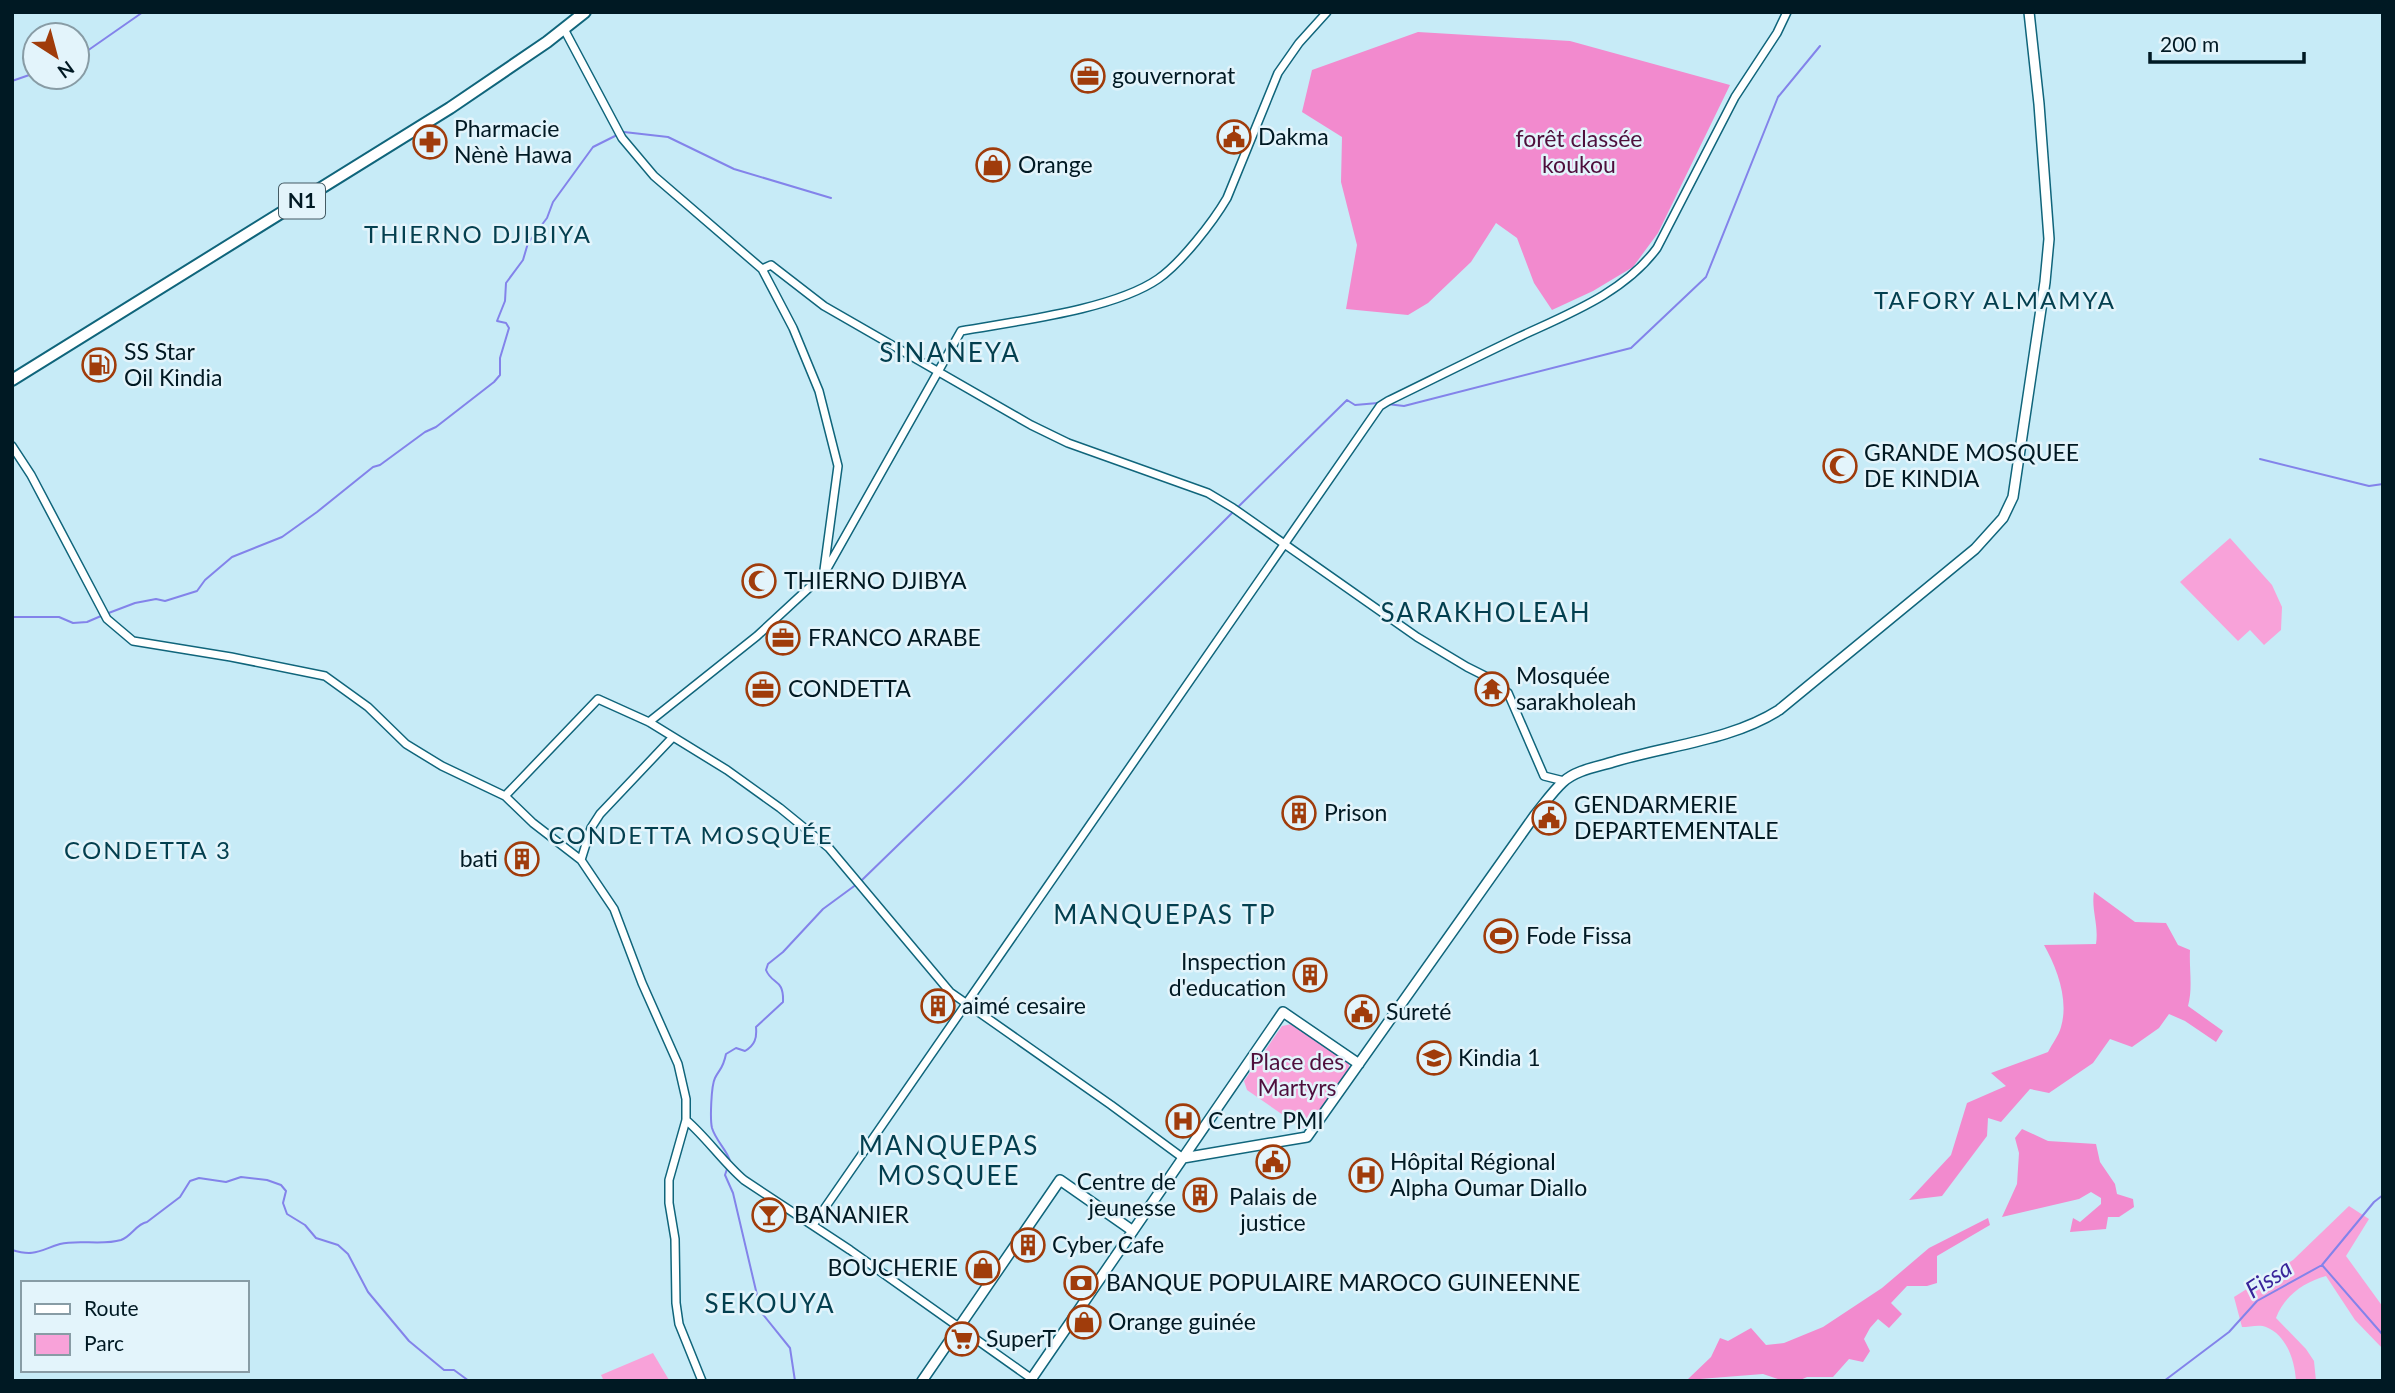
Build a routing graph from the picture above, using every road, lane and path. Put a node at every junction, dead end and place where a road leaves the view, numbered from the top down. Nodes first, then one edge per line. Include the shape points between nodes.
1 (585, 12) edge
2 (1328, 12) edge
3 (1787, 12) edge
4 (2029, 12) edge
5 (564, 29) junction
6 (762, 269) junction
7 (939, 372) junction
8 (12, 380) edge
9 (12, 446) edge
10 (1283, 545) junction
11 (824, 575) junction
12 (649, 722) junction
13 (672, 738) junction
14 (1564, 781) junction
15 (505, 796) junction
16 (581, 860) junction
17 (966, 1005) junction
18 (1359, 1064) junction
19 (686, 1120) junction
20 (1183, 1158) junction
21 (814, 1226) junction
22 (1133, 1231) junction
23 (959, 1328) junction
24 (1031, 1380) edge
25 (702, 1381) edge
26 (922, 1381) edge

1 - 5 highway, N1
2 - 7 street via 1278,73 1216,217 1168,271 1138,290 1112,299 961,331
3 - 10 street via 1735,97 1646,264 1629,280 1580,308 1380,406
4 - 14 main road via 2049,239 2013,497 2003,518 1975,549 1760,721 1734,732 1586,770
5 - 6 street via 620,135 654,176
5 - 8 highway, N1 via 450,108
6 - 7 street via 771,265 824,306
6 - 11 street via 819,391 838,466
7 - 10 street via 1068,443 1208,493
7 - 11 street
9 - 15 street via 32,475 105,615 133,641 325,676 368,707 407,744
10 - 14 street via 1508,693 1544,776
10 - 17 street
11 - 12 street via 757,636
12 - 13 street
12 - 15 street via 598,699
13 - 16 street via 600,814
13 - 17 street via 727,770 829,848 934,975
14 - 18 main road via 1535,815
15 - 16 street
16 - 19 street via 614,909 678,1064
17 - 20 street
17 - 21 street
18 - 20 main road via 1307,1137
18 - 20 main road via 1283,1012
19 - 21 street via 744,1180
19 - 25 street via 669,1180 669,1203 676,1239 679,1324
20 - 22 main road
21 - 23 street
22 - 23 main road via 1060,1180
22 - 24 main road
23 - 24 street
23 - 26 main road

